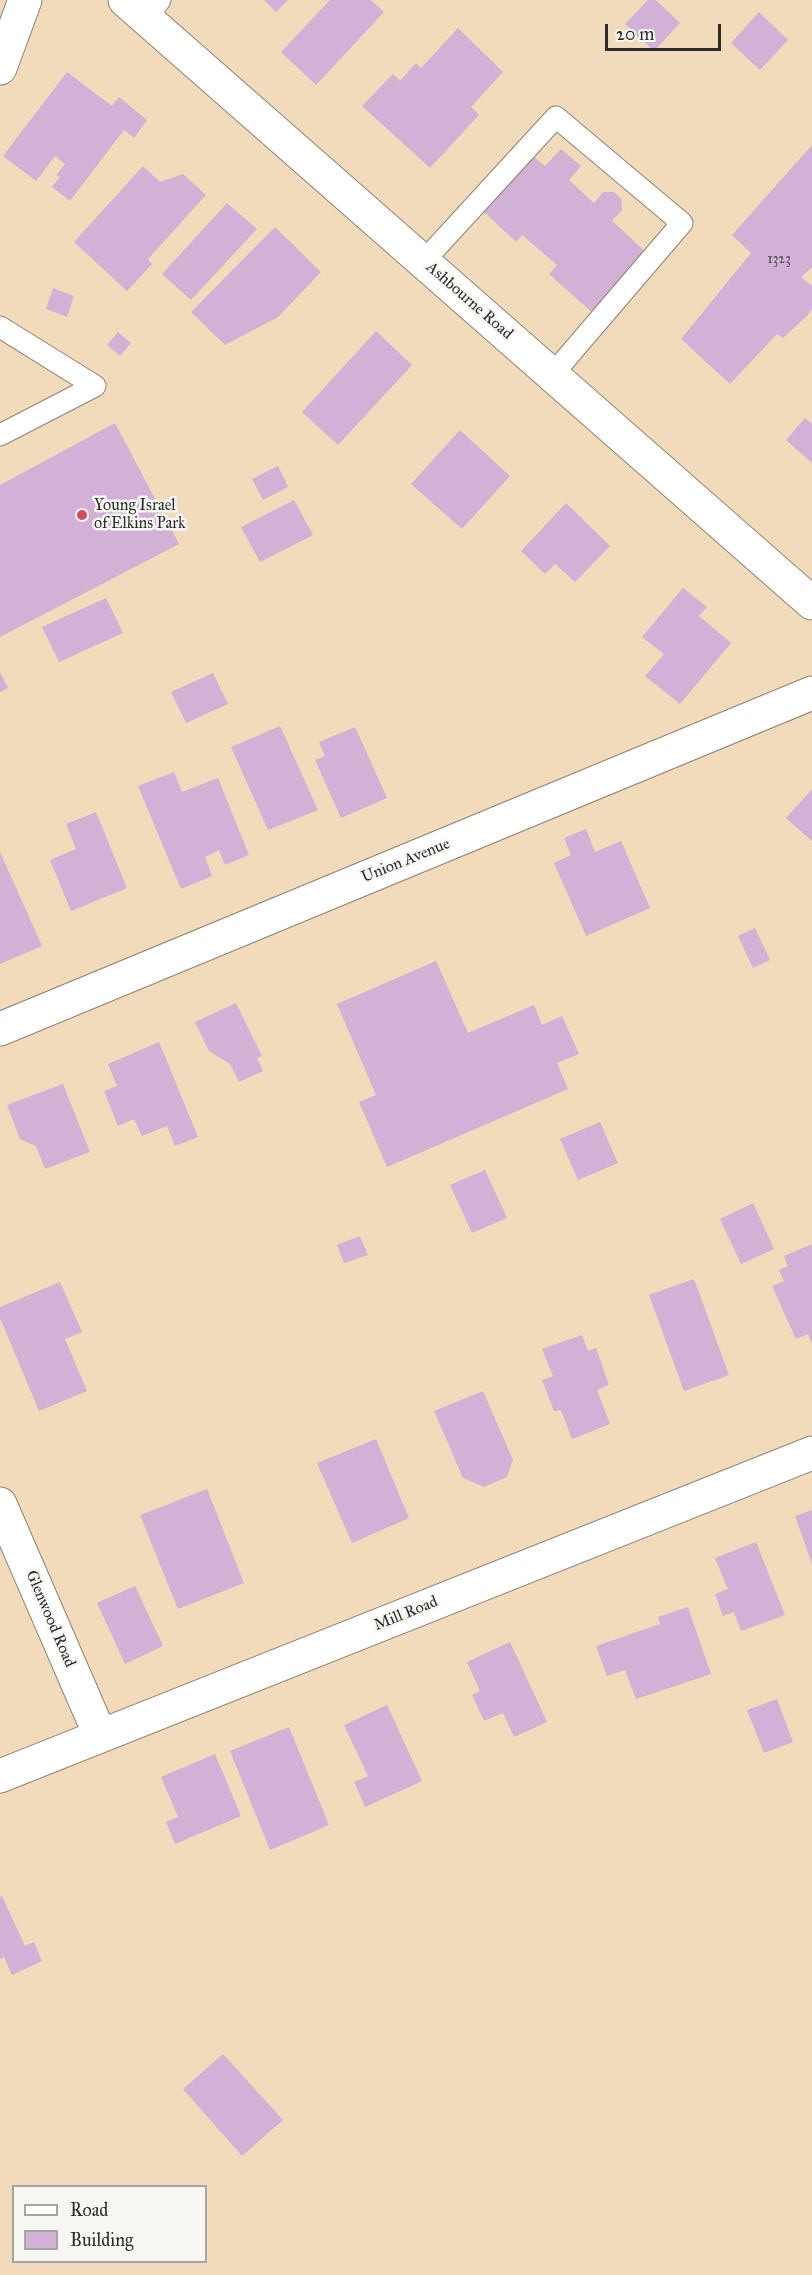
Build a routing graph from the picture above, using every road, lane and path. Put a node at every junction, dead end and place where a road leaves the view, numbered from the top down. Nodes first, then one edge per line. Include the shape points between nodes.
1 (25, 0) edge
2 (144, 6) edge
3 (0, 68) edge
4 (423, 262) junction
5 (0, 327) edge
6 (552, 375) junction
7 (0, 435) edge
8 (812, 603) edge
9 (812, 693) edge
10 (0, 1029) edge
11 (812, 1453) edge
12 (0, 1504) edge
13 (100, 1735) junction
14 (0, 1776) edge

1 - 3 street
2 - 4 street, Ashbourne Road
4 - 6 street, Ashbourne Road
4 - 6 lane via 556,117 682,223
5 - 7 lane via 95,386
6 - 8 street, Ashbourne Road
9 - 10 street, Union Avenue
11 - 13 street, Mill Road
12 - 13 street, Glenwood Road
13 - 14 street, Mill Road

